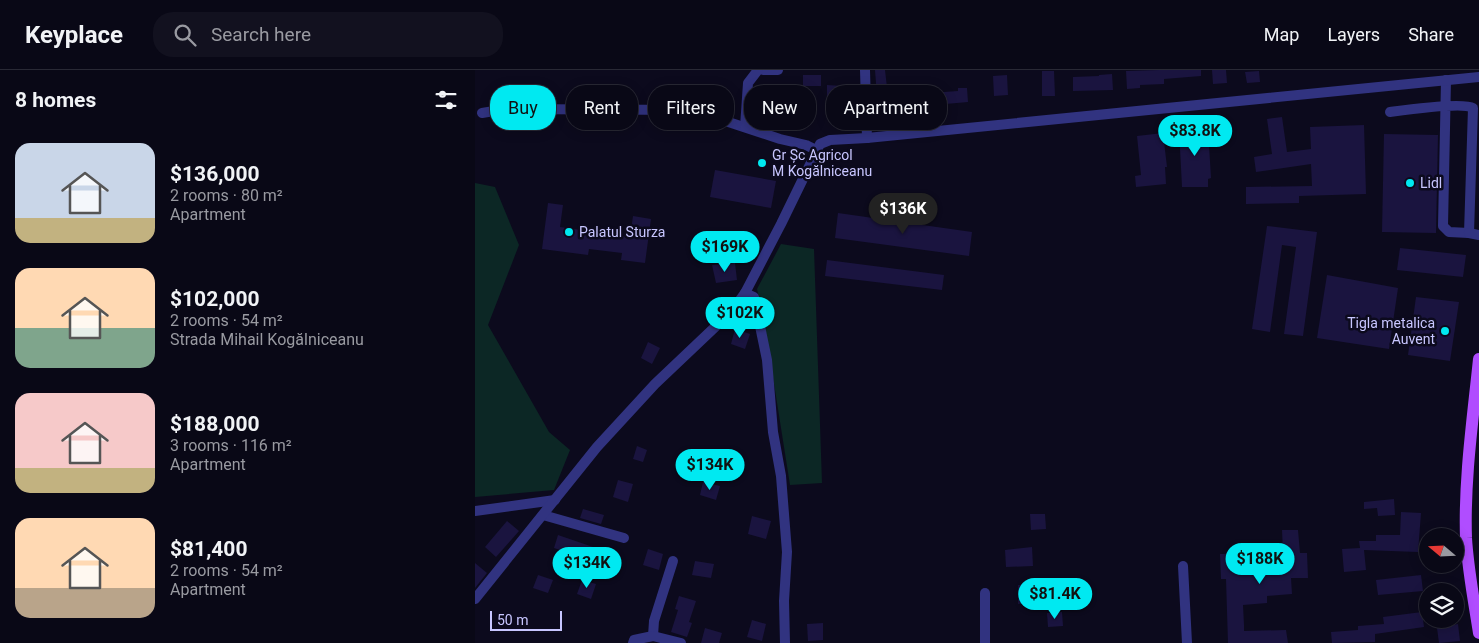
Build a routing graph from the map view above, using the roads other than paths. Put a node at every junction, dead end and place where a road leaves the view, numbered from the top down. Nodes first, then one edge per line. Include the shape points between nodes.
1 (759, 70) edge
2 (763, 70) edge
3 (778, 70) edge
4 (865, 70) edge
5 (1479, 77) edge
6 (1446, 80) junction
7 (748, 85) edge
8 (1446, 107) junction
9 (1390, 112) dead end
10 (482, 113) dead end
11 (744, 128) edge
12 (752, 130) edge
13 (867, 138) junction
14 (816, 150) junction
15 (1474, 234) edge
16 (745, 293) junction
17 (1479, 359) edge
18 (1475, 442) edge
19 (555, 500) junction
20 (475, 511) edge
21 (543, 515) junction
22 (624, 538) dead end
23 (673, 561) dead end
24 (1183, 566) dead end
25 (985, 593) dead end
26 (476, 598) edge
27 (1479, 633) edge
28 (653, 636) junction
29 (633, 643) edge
30 (681, 643) edge
31 (785, 643) edge
32 (985, 643) edge
33 (1187, 643) edge

1 - 7 street
2 - 3 street
4 - 13 street
5 - 6 street
6 - 8 street
6 - 13 street
8 - 9 street
8 - 15 street via 1443,226 1449,232
8 - 15 street via 1468,105 1474,112
10 - 11 street via 505,109 692,110
12 - 14 street
13 - 14 street via 830,140 820,144
14 - 16 street
16 - 19 street via 733,310 655,384
16 - 31 street via 754,297 767,360 773,432 781,476 787,552
17 - 18 main road
18 - 27 main road via 1466,536
19 - 20 street
19 - 21 street
21 - 22 street
21 - 26 street
23 - 28 street via 654,621
24 - 33 street
25 - 32 street
28 - 29 street via 634,640
28 - 30 street

